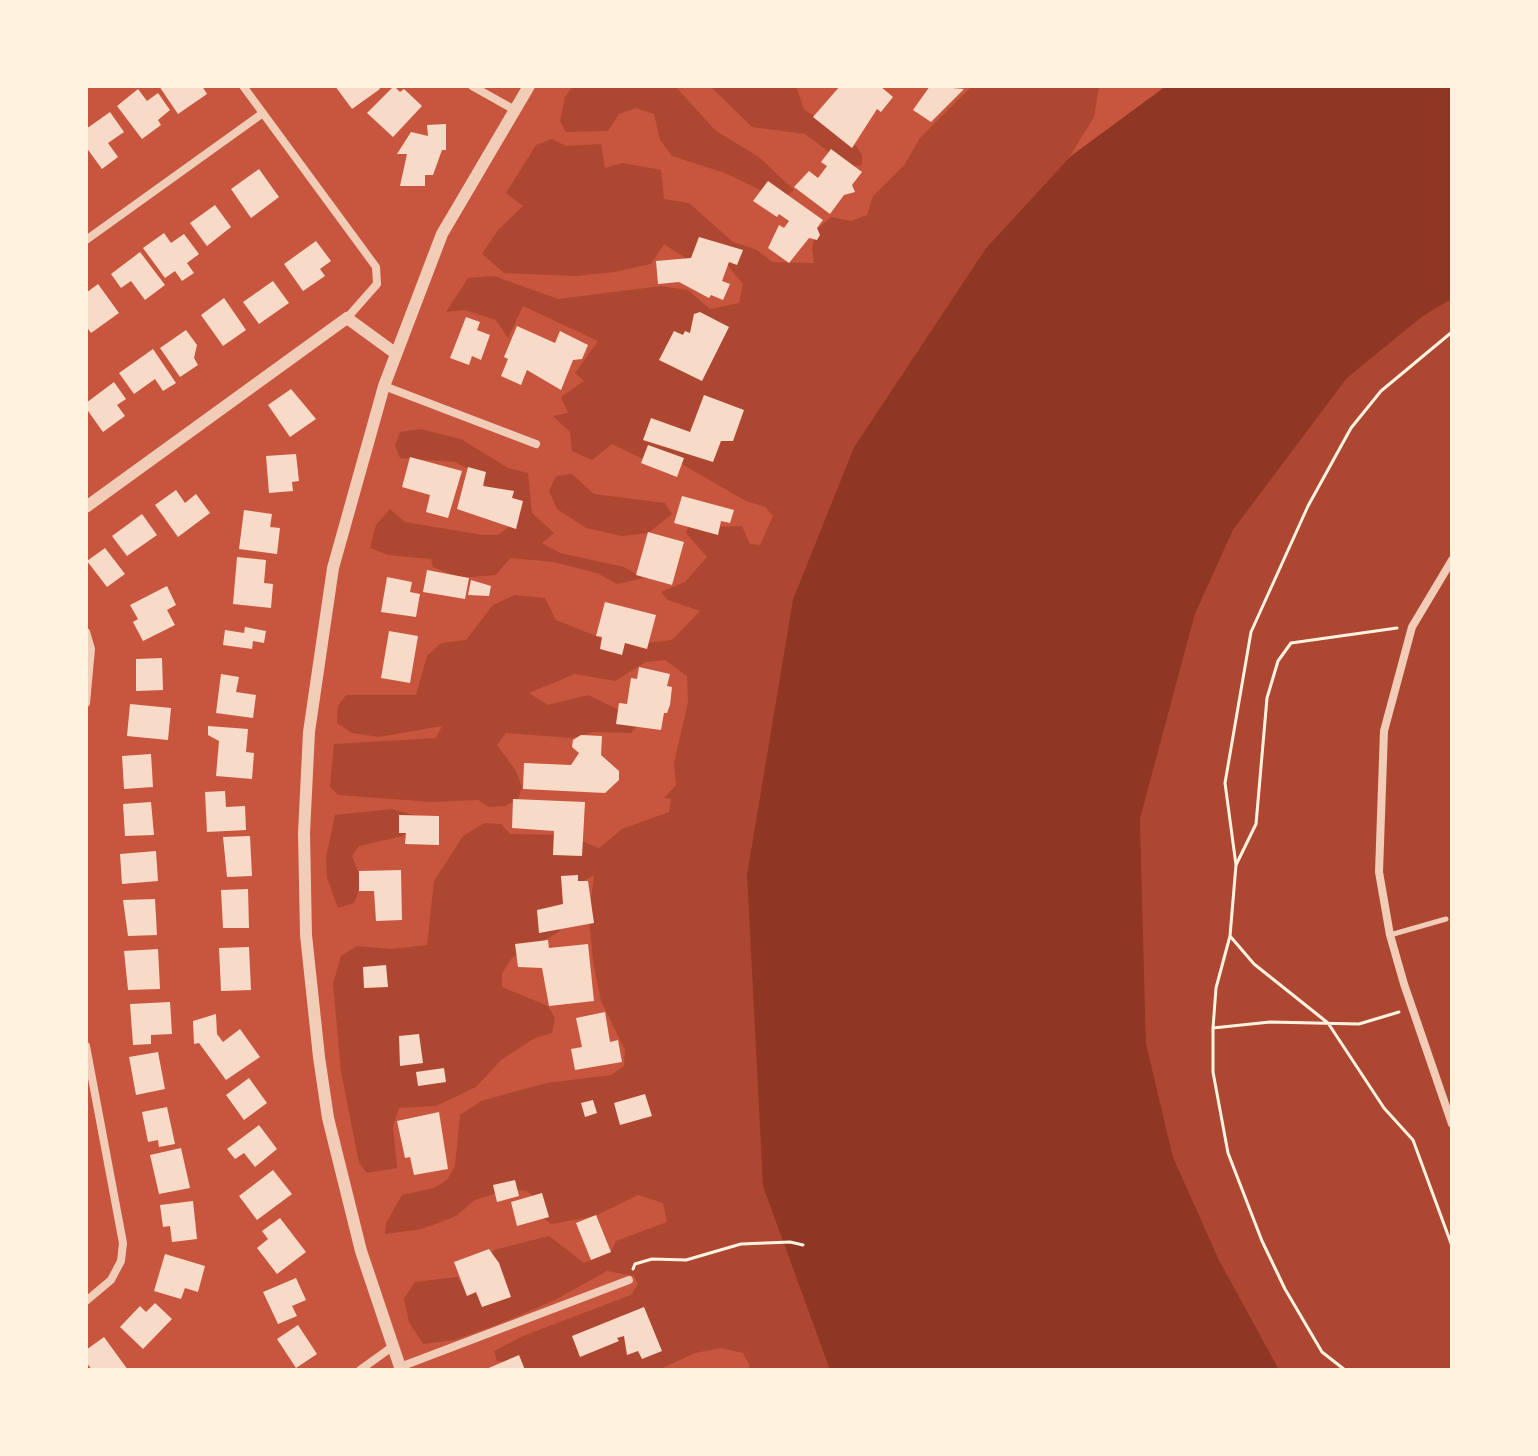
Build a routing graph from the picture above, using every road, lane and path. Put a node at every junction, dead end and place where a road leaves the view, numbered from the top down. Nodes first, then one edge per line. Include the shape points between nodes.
1 (243, 86) edge
2 (472, 86) edge
3 (529, 86) edge
4 (513, 109) junction
5 (263, 113) junction
6 (86, 240) edge
7 (347, 318) junction
8 (1452, 332) edge
9 (395, 353) junction
10 (384, 386) junction
11 (536, 444) dead end
12 (86, 507) edge
13 (1452, 560) edge
14 (1412, 627) junction
15 (86, 632) edge
16 (86, 703) edge
17 (1236, 865) junction
18 (1446, 919) dead end
19 (1390, 935) junction
20 (1230, 936) junction
21 (1412, 1009) junction
22 (1328, 1023) junction
23 (1213, 1028) junction
24 (86, 1046) edge
25 (1452, 1124) edge
26 (803, 1245) dead end
27 (1452, 1246) edge
28 (629, 1280) joint
29 (86, 1301) edge
30 (392, 1347) junction
31 (400, 1368) edge
32 (360, 1370) edge
33 (1345, 1370) edge

1 - 5 street
2 - 4 street
3 - 4 street
4 - 9 street via 442,234
5 - 6 street
5 - 7 street via 376,267 377,284
7 - 9 street
7 - 12 street
8 - 17 path via 1381,391 1351,428 1308,506 1251,632 1225,783
9 - 10 street
10 - 11 street
10 - 30 street via 333,568 316,667 304,833 306,935 328,1118 361,1251
13 - 14 street
14 - 17 path via 1291,643 1278,661 1267,698 1256,824
14 - 19 street via 1384,731 1379,872
15 - 16 street via 91,649
17 - 20 path
18 - 19 lane
19 - 21 street
20 - 22 path via 1254,964
20 - 23 path via 1216,988
21 - 22 path via 1359,1024
21 - 25 street
22 - 23 path
22 - 27 path via 1384,1108 1413,1140
23 - 33 path via 1213,1072 1228,1153 1262,1241 1322,1352
24 - 29 street via 123,1243 111,1280
26 - 28 path via 741,1244 686,1260 652,1259 635,1264
28 - 31 street
30 - 31 street
30 - 32 street

